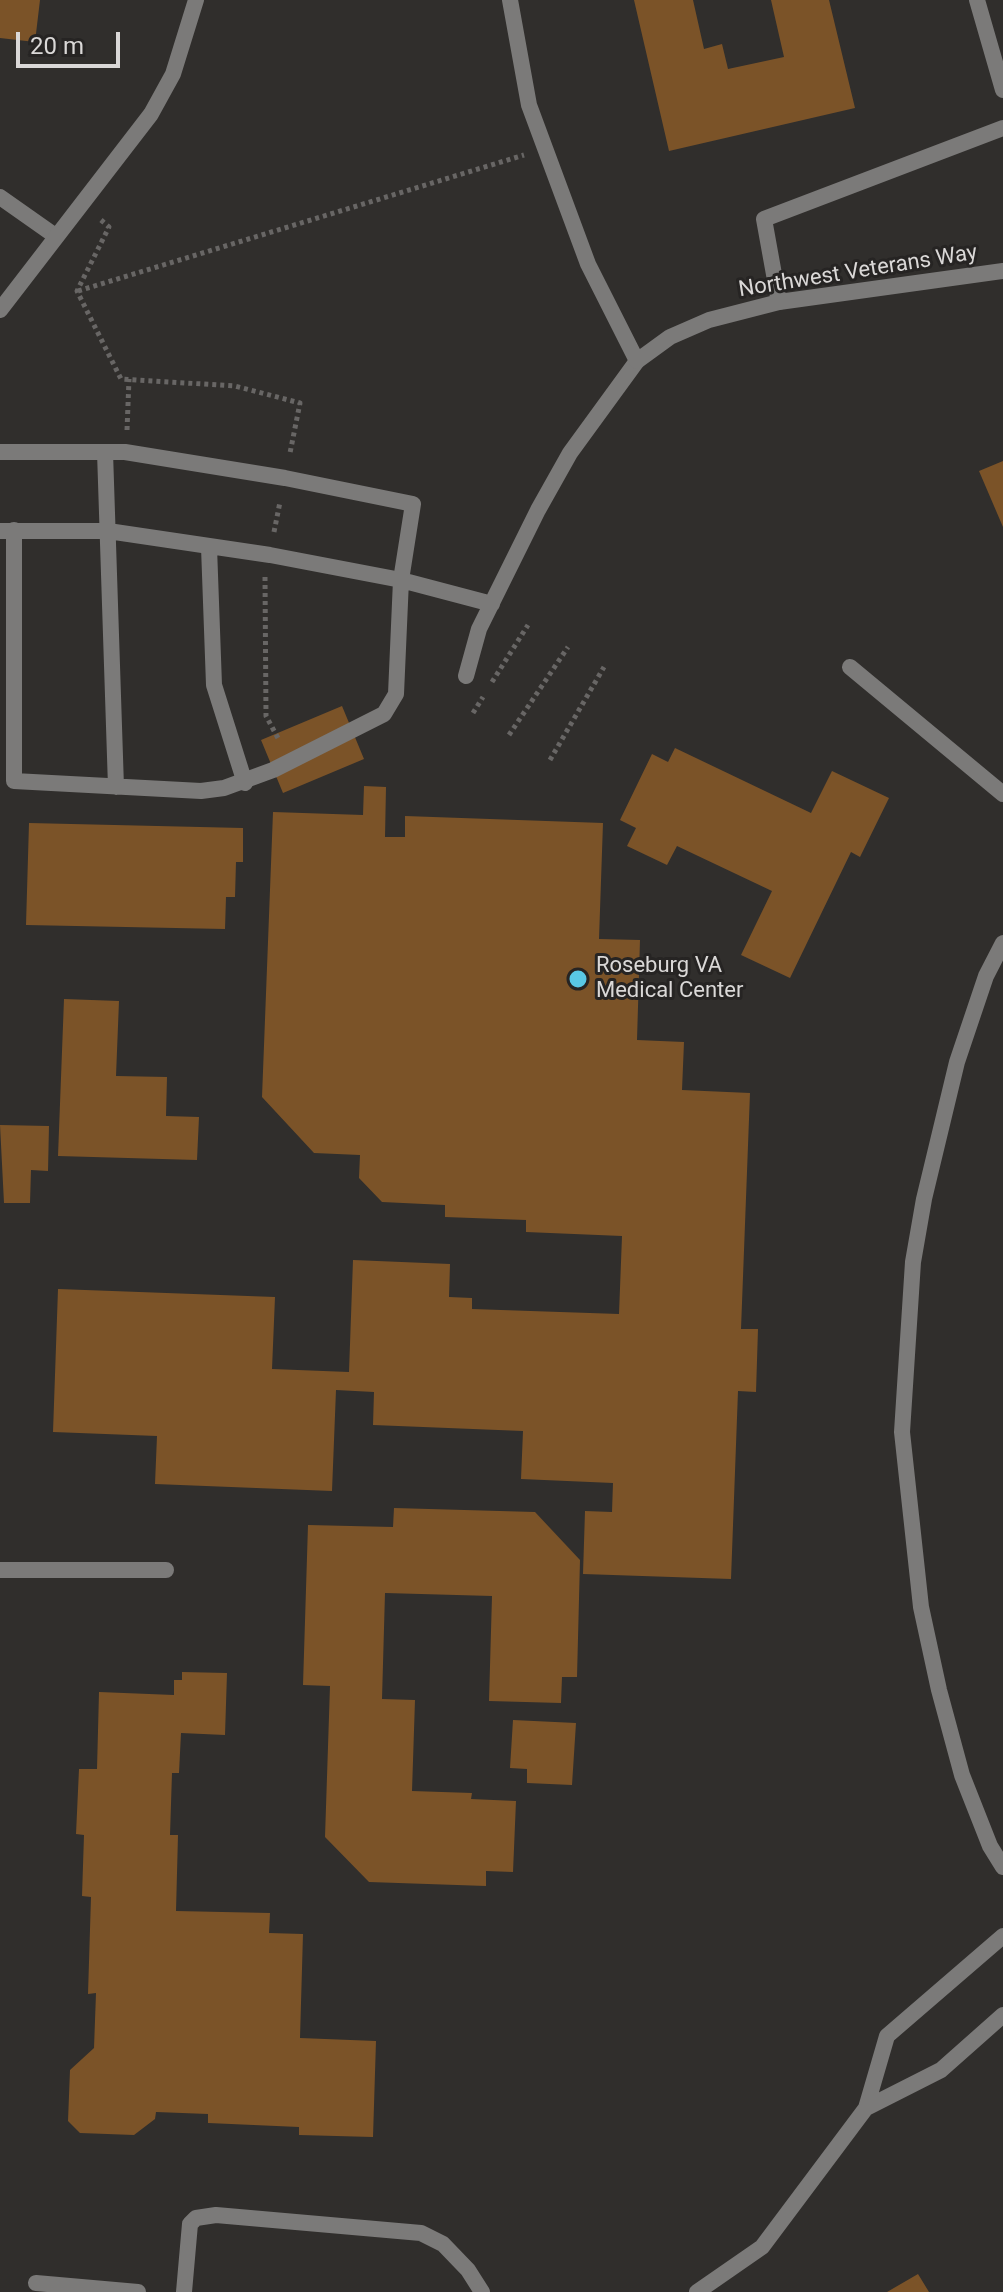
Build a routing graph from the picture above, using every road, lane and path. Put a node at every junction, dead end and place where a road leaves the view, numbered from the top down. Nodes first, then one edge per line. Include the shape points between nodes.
1 (196, 0) edge
2 (510, 0) edge
3 (977, 0) edge
4 (1003, 90) edge
5 (1003, 128) edge
6 (545, 148) junction
7 (0, 197) edge
8 (54, 235) junction
9 (1003, 271) edge
10 (77, 291) dead end
11 (779, 302) junction
12 (0, 310) edge
13 (637, 361) junction
14 (129, 379) dead end
15 (0, 452) edge
16 (105, 452) junction
17 (125, 452) junction
18 (7, 530) edge
19 (108, 531) junction
20 (209, 547) junction
21 (401, 580) junction
22 (492, 604) junction
23 (528, 625) dead end
24 (568, 647) dead end
25 (604, 667) dead end
26 (850, 667) dead end
27 (466, 676) dead end
28 (473, 713) dead end
29 (509, 735) dead end
30 (550, 760) dead end
31 (245, 783) junction
32 (116, 787) junction
33 (1003, 794) edge
34 (1003, 943) edge
35 (0, 1570) edge
36 (166, 1570) dead end
37 (1003, 1867) edge
38 (1003, 1936) edge
39 (1003, 2015) edge
40 (866, 2108) junction
41 (36, 2283) dead end
42 (138, 2292) edge
43 (184, 2292) edge
44 (482, 2292) edge
45 (697, 2292) edge

1 - 8 street via 173,74 151,114
2 - 6 street via 529,105
3 - 4 street
5 - 11 street via 764,219
6 - 10 path
6 - 13 street via 588,264
7 - 8 street
8 - 12 street
9 - 11 street, Northwest Veterans Way
11 - 13 street, Northwest Veterans Way via 709,320 670,337
13 - 22 street, Northwest Veterans Way via 570,453
14 - 17 path
15 - 16 street
16 - 17 street
16 - 19 street
17 - 21 street via 413,504
18 - 19 street
18 - 32 street via 14,781
19 - 20 street
19 - 32 street
20 - 21 street
20 - 31 street via 214,685
21 - 22 street
21 - 31 street via 400,667 396,694 384,714
22 - 27 street, Northwest Veterans Way
23 - 28 path
24 - 29 path
25 - 30 path
26 - 33 street
31 - 32 street via 201,791
34 - 37 street via 957,1062 924,1199 913,1262 902,1432 921,1607 936,1676 962,1775
35 - 36 street
38 - 40 street via 887,2036
39 - 40 street via 941,2070
40 - 45 street via 762,2247
41 - 42 street
43 - 44 street via 190,2224 216,2215 421,2233 443,2244

